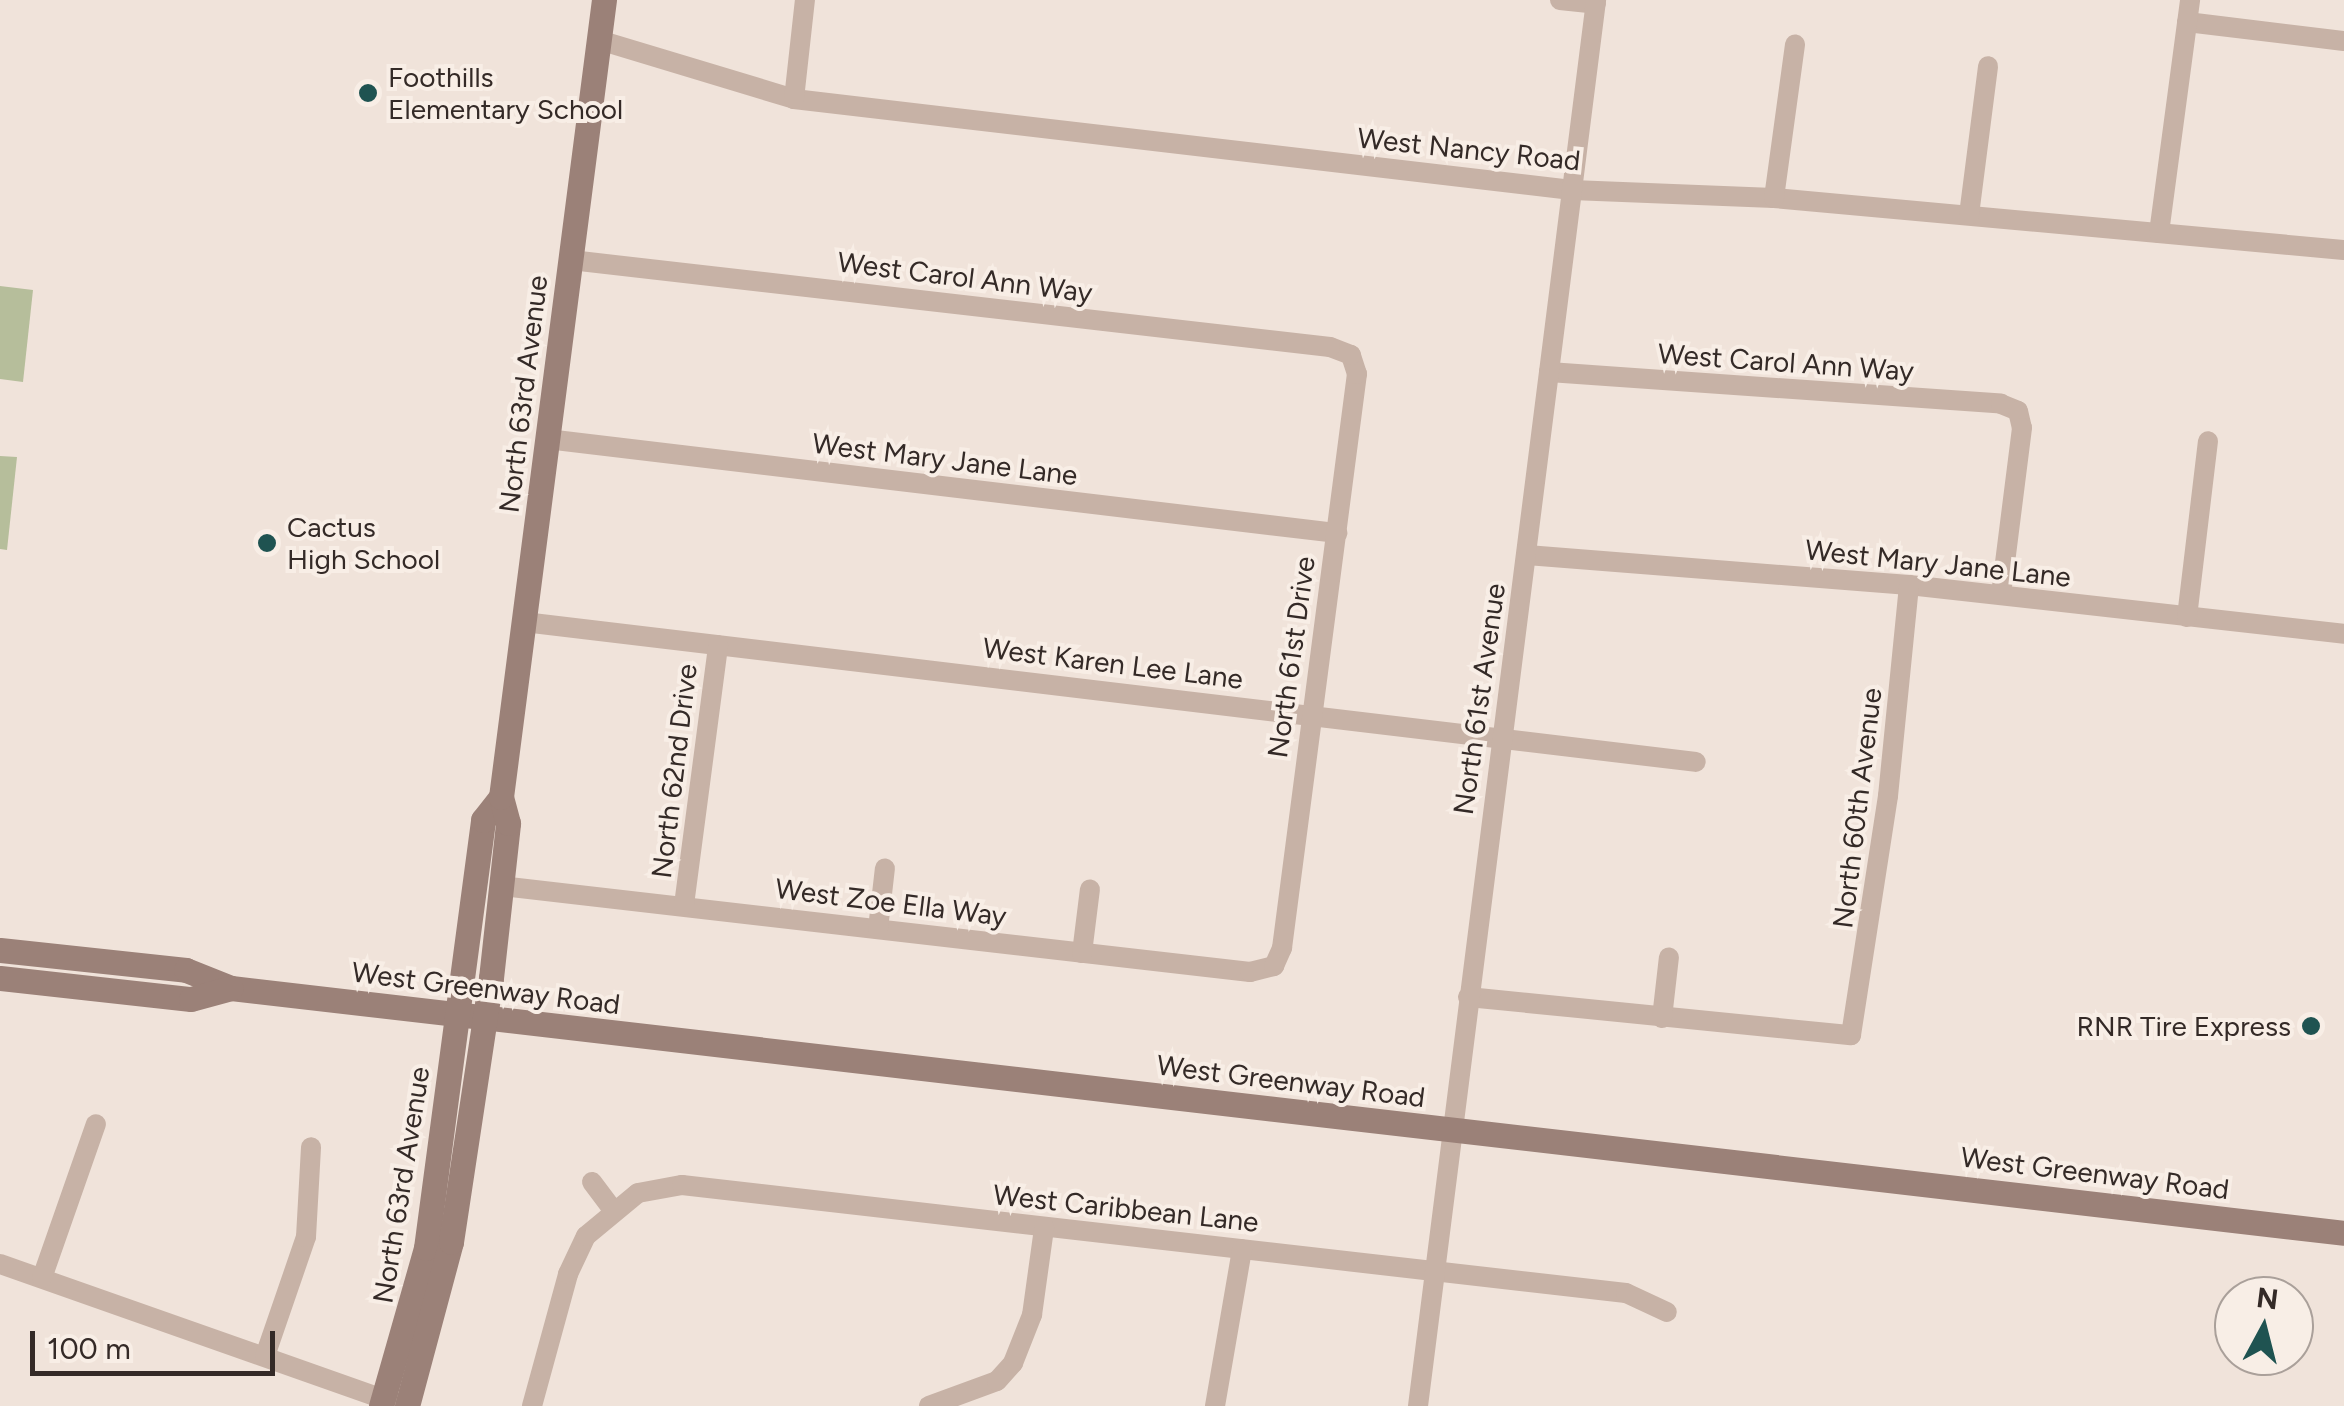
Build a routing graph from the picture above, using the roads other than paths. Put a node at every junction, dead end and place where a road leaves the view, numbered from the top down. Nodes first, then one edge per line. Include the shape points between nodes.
1 (604, 0) edge
2 (806, 0) edge
3 (1560, 0) edge
4 (2190, 0) edge
5 (1596, 2) edge
6 (2187, 22) junction
7 (598, 40) junction
8 (2344, 41) edge
9 (1796, 44) dead end
10 (1988, 66) dead end
11 (794, 99) junction
12 (1572, 190) junction
13 (1774, 198) junction
14 (1969, 215) junction
15 (2159, 233) junction
16 (2344, 250) edge
17 (571, 260) junction
18 (1351, 355) joint
19 (1549, 372) junction
20 (548, 439) junction
21 (2208, 441) dead end
22 (1336, 532) junction
23 (1526, 555) junction
24 (1910, 585) junction
25 (2002, 595) junction
26 (2187, 617) junction
27 (524, 622) junction
28 (2344, 634) edge
29 (718, 645) junction
30 (1310, 713) junction
31 (1501, 735) junction
32 (1696, 762) dead end
33 (501, 796) junction
34 (886, 868) dead end
35 (501, 886) junction
36 (1090, 889) dead end
37 (684, 905) junction
38 (878, 928) junction
39 (0, 950) edge
40 (1082, 953) junction
41 (1669, 957) dead end
42 (1274, 966) joint
43 (0, 978) edge
44 (231, 988) junction
45 (1468, 996) junction
46 (470, 1016) junction
47 (1662, 1018) junction
48 (96, 1124) dead end
49 (1451, 1130) junction
50 (311, 1147) dead end
51 (592, 1182) dead end
52 (612, 1208) junction
53 (1044, 1228) junction
54 (2344, 1233) edge
55 (1242, 1249) junction
56 (0, 1264) edge
57 (1434, 1270) junction
58 (42, 1278) junction
59 (1667, 1312) dead end
60 (265, 1356) junction
61 (394, 1404) edge
62 (532, 1406) edge
63 (929, 1406) edge
64 (1215, 1406) edge
65 (1418, 1406) edge

1 - 7 main road, North 63rd Avenue
2 - 11 street
3 - 5 street
4 - 6 street
5 - 12 street, North 61st Avenue
6 - 8 street
6 - 15 street
7 - 11 street, West Nancy Road
7 - 17 main road, North 63rd Avenue
9 - 13 street
10 - 14 street
11 - 12 street, West Nancy Road
12 - 13 street, West Nancy Road
12 - 19 street, North 61st Avenue
13 - 14 street, West Nancy Road
14 - 15 street, West Nancy Road
15 - 16 street, West Nancy Road
17 - 18 street, West Carol Ann Way via 1330,347
17 - 20 main road, North 63rd Avenue
18 - 22 street, North 61st Drive via 1357,374
19 - 23 street, North 61st Avenue
19 - 25 street, West Carol Ann Way via 2001,404 2018,412 2022,428
20 - 22 street, West Mary Jane Lane
20 - 27 main road, North 63rd Avenue
21 - 26 street
22 - 30 street, North 61st Drive
23 - 24 street, West Mary Jane Lane
23 - 31 street, North 61st Avenue
24 - 25 street, West Mary Jane Lane
24 - 47 street, North 60th Avenue via 1881,852 1852,1036
25 - 26 street, West Mary Jane Lane
26 - 28 street, West Mary Jane Lane
27 - 29 street, West Karen Lee Lane
27 - 33 main road, North 63rd Avenue
29 - 30 street, West Karen Lee Lane
29 - 37 street, North 62nd Drive
30 - 31 street, West Karen Lee Lane
30 - 42 street, North 61st Drive via 1282,948
31 - 32 street, West Karen Lee Lane
31 - 45 street, North 61st Avenue
33 - 35 main road, North 63rd Avenue via 508,823
33 - 46 main road, North 63rd Avenue via 483,820
34 - 38 street
35 - 37 street, West Zoe Ella Way
35 - 46 main road, North 63rd Avenue
36 - 40 street
37 - 38 street, West Zoe Ella Way
38 - 40 street, West Zoe Ella Way
39 - 44 main road, West Greenway Road via 186,970
40 - 42 street, West Zoe Ella Way via 1250,972
41 - 47 street
43 - 44 main road, West Greenway Road via 191,999
44 - 46 main road, West Greenway Road
45 - 47 street
45 - 49 street, North 61st Avenue
46 - 49 main road, West Greenway Road
46 - 61 main road, North 63rd Avenue
48 - 58 street
49 - 54 main road, West Greenway Road
49 - 57 street, North 61st Avenue
50 - 60 street via 309,1225
51 - 52 street
52 - 53 street, West Caribbean Lane via 638,1193 706,1186
52 - 62 street via 586,1236 568,1274
53 - 55 street, West Caribbean Lane
53 - 63 street via 1032,1315 1013,1362 997,1381
55 - 57 street, West Caribbean Lane
55 - 64 street
56 - 58 street
57 - 59 street, West Caribbean Lane via 1626,1293
57 - 65 street, North 61st Avenue
58 - 60 street
60 - 61 street

